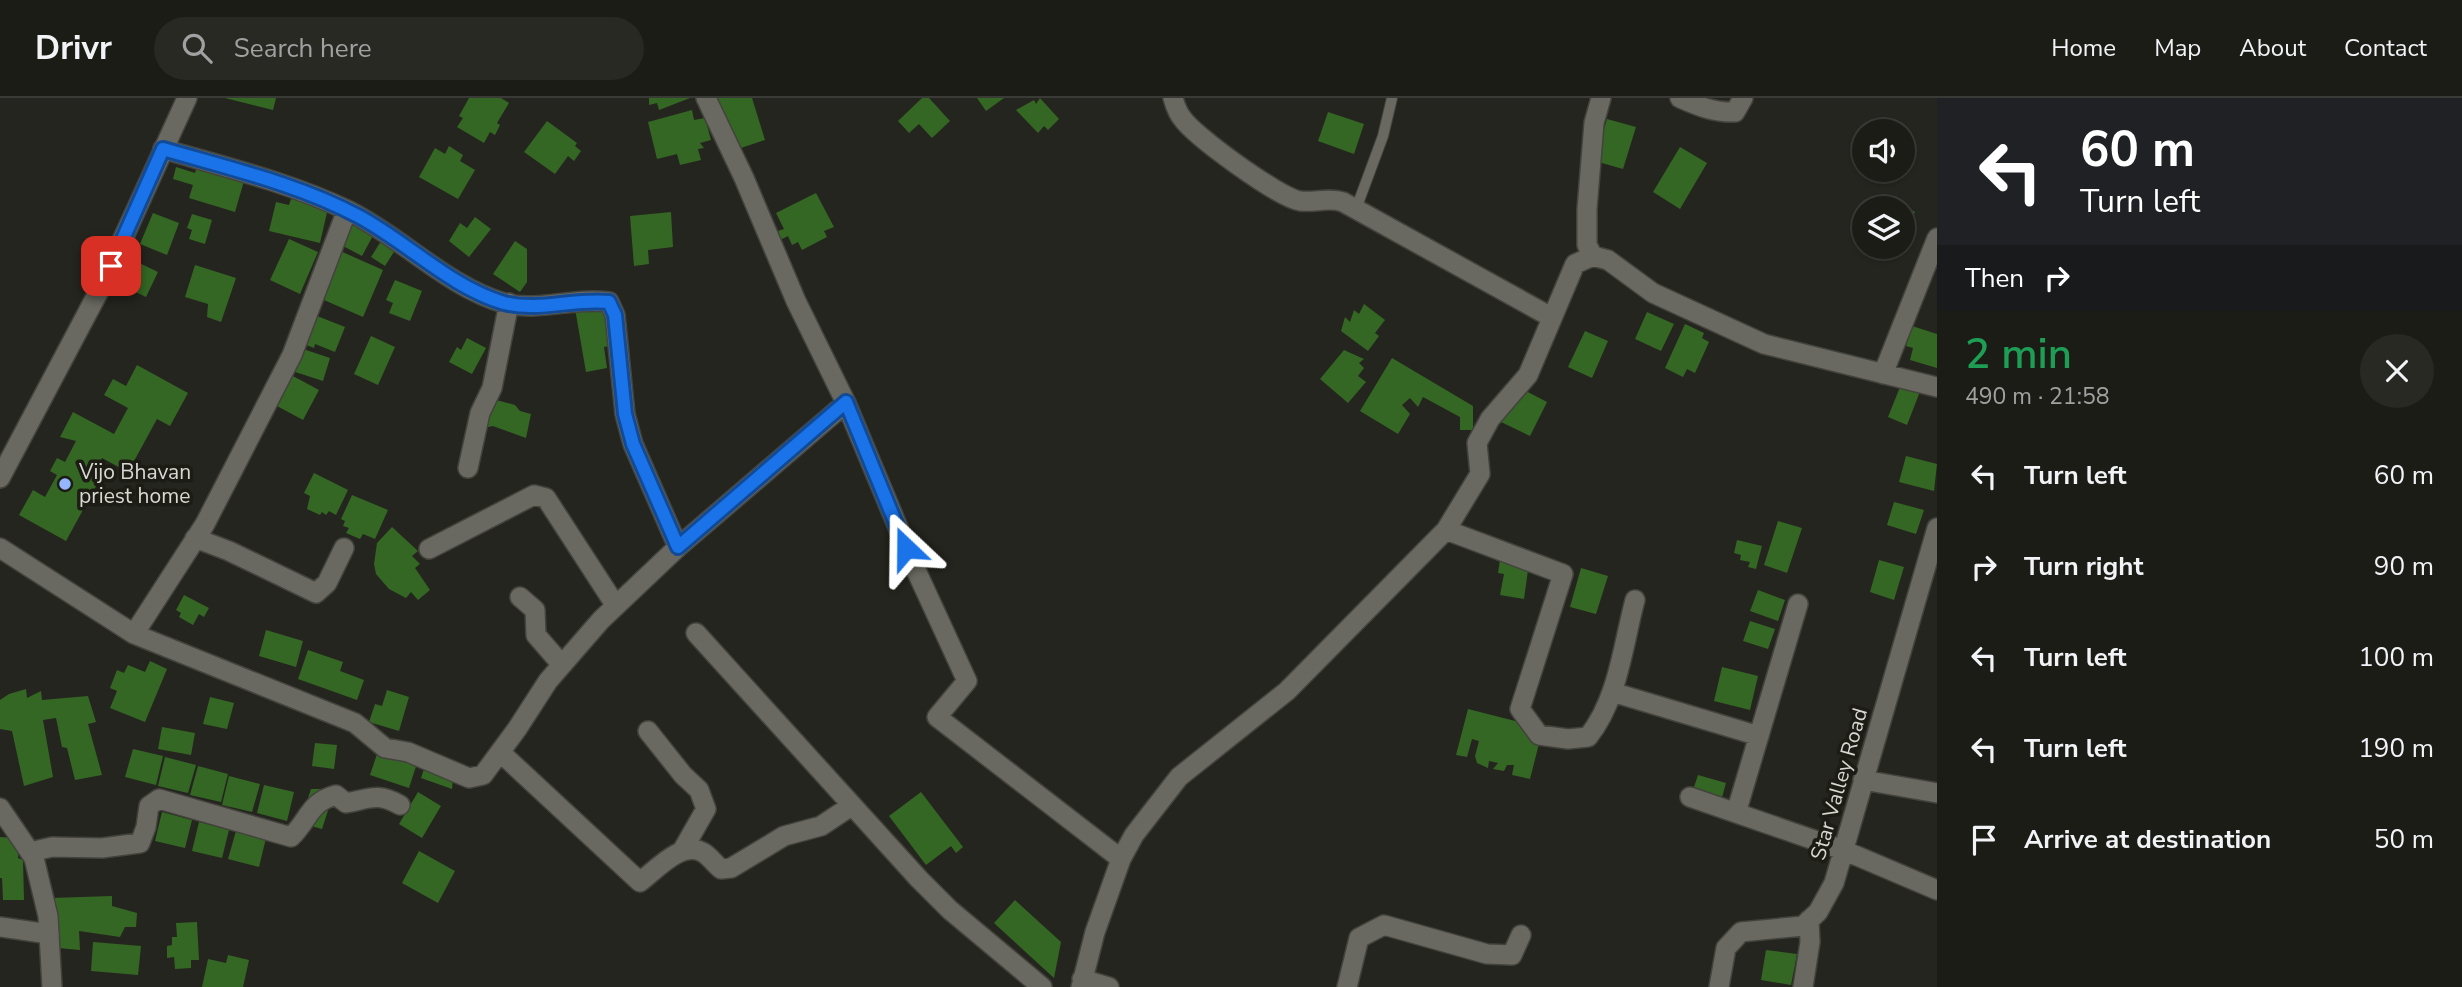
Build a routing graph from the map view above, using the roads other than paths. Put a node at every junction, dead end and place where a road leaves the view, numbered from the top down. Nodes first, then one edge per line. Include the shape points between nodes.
1 (187, 98) edge
2 (706, 98) edge
3 (1173, 98) edge
4 (1392, 98) edge
5 (1601, 98) edge
6 (1681, 98) edge
7 (1743, 98) edge
8 (163, 149) junction
9 (1356, 209) junction
10 (347, 210) junction
11 (1937, 238) edge
12 (1593, 256) junction
13 (509, 303) junction
14 (1551, 317) junction
15 (1883, 374) junction
16 (1937, 387) edge
17 (846, 402) junction
18 (468, 468) dead end
19 (0, 478) edge
20 (1446, 530) junction
21 (1936, 535) edge
22 (195, 538) junction
23 (678, 547) junction
24 (0, 548) edge
25 (344, 548) dead end
26 (429, 549) dead end
27 (520, 597) dead end
28 (1635, 600) dead end
29 (1798, 604) dead end
30 (616, 606) junction
31 (696, 633) dead end
32 (134, 634) junction
33 (562, 665) junction
34 (1612, 692) junction
35 (648, 731) dead end
36 (1759, 736) junction
37 (500, 752) junction
38 (1863, 780) junction
39 (1937, 793) edge
40 (1690, 797) dead end
41 (400, 805) dead end
42 (851, 806) junction
43 (0, 808) edge
44 (1735, 813) junction
45 (682, 850) junction
46 (1843, 850) junction
47 (30, 852) junction
48 (1121, 859) junction
49 (1937, 890) edge
50 (1809, 920) junction
51 (0, 927) edge
52 (49, 934) junction
53 (1521, 935) dead end
54 (1081, 983) edge
55 (52, 987) edge
56 (1042, 987) edge
57 (1109, 987) edge
58 (1347, 987) edge
59 (1719, 987) edge
60 (1803, 987) edge

1 - 8 street
2 - 17 street
3 - 9 street via 1183,120 1283,195 1299,201 1332,198
4 - 9 lane
5 - 12 street via 1594,123 1587,209 1587,245
6 - 7 street via 1722,113 1735,112
8 - 10 street via 286,186
8 - 19 street via 100,289
9 - 14 street
10 - 13 street via 463,285
10 - 22 street via 292,355
11 - 15 street
12 - 14 street via 1575,264
12 - 15 street via 1608,260 1654,293 1763,344
13 - 18 street via 492,388 480,413
13 - 23 street via 538,307 609,302 615,315 625,414 633,444
14 - 20 street via 1528,375 1490,419 1477,443 1480,474
15 - 16 street
17 - 23 street
17 - 48 street via 967,681 937,717
20 - 34 street via 1563,574 1520,709 1539,735 1588,737 1600,722
20 - 48 street via 1287,691 1179,777 1133,835
21 - 38 street, Star Valley Road
22 - 25 street via 316,593 327,583
22 - 32 street
23 - 30 street
24 - 32 street
26 - 30 street via 534,495 546,498
27 - 33 street via 535,610 536,635
28 - 34 street
29 - 36 street
30 - 33 street
31 - 42 street
32 - 37 street via 355,723 385,748 408,752 469,778 483,775
33 - 37 street
34 - 36 street
35 - 45 street via 699,790 706,809
36 - 44 street
37 - 45 street via 640,882
38 - 39 street
38 - 46 street, Star Valley Road
40 - 44 street
41 - 47 street via 376,796 346,803 336,795 322,799 291,837 159,799 149,806 140,843
42 - 45 street via 821,826 784,836 731,868 721,869 702,852
42 - 56 street via 944,905
43 - 47 street
44 - 46 street
46 - 49 street
46 - 50 street, Star Valley Road via 1834,883
47 - 52 street
48 - 54 street
50 - 59 street via 1803,926 1741,932 1726,948
50 - 60 street
51 - 52 street
52 - 55 street
53 - 58 street via 1512,955 1487,954 1384,925 1359,938
54 - 57 street

